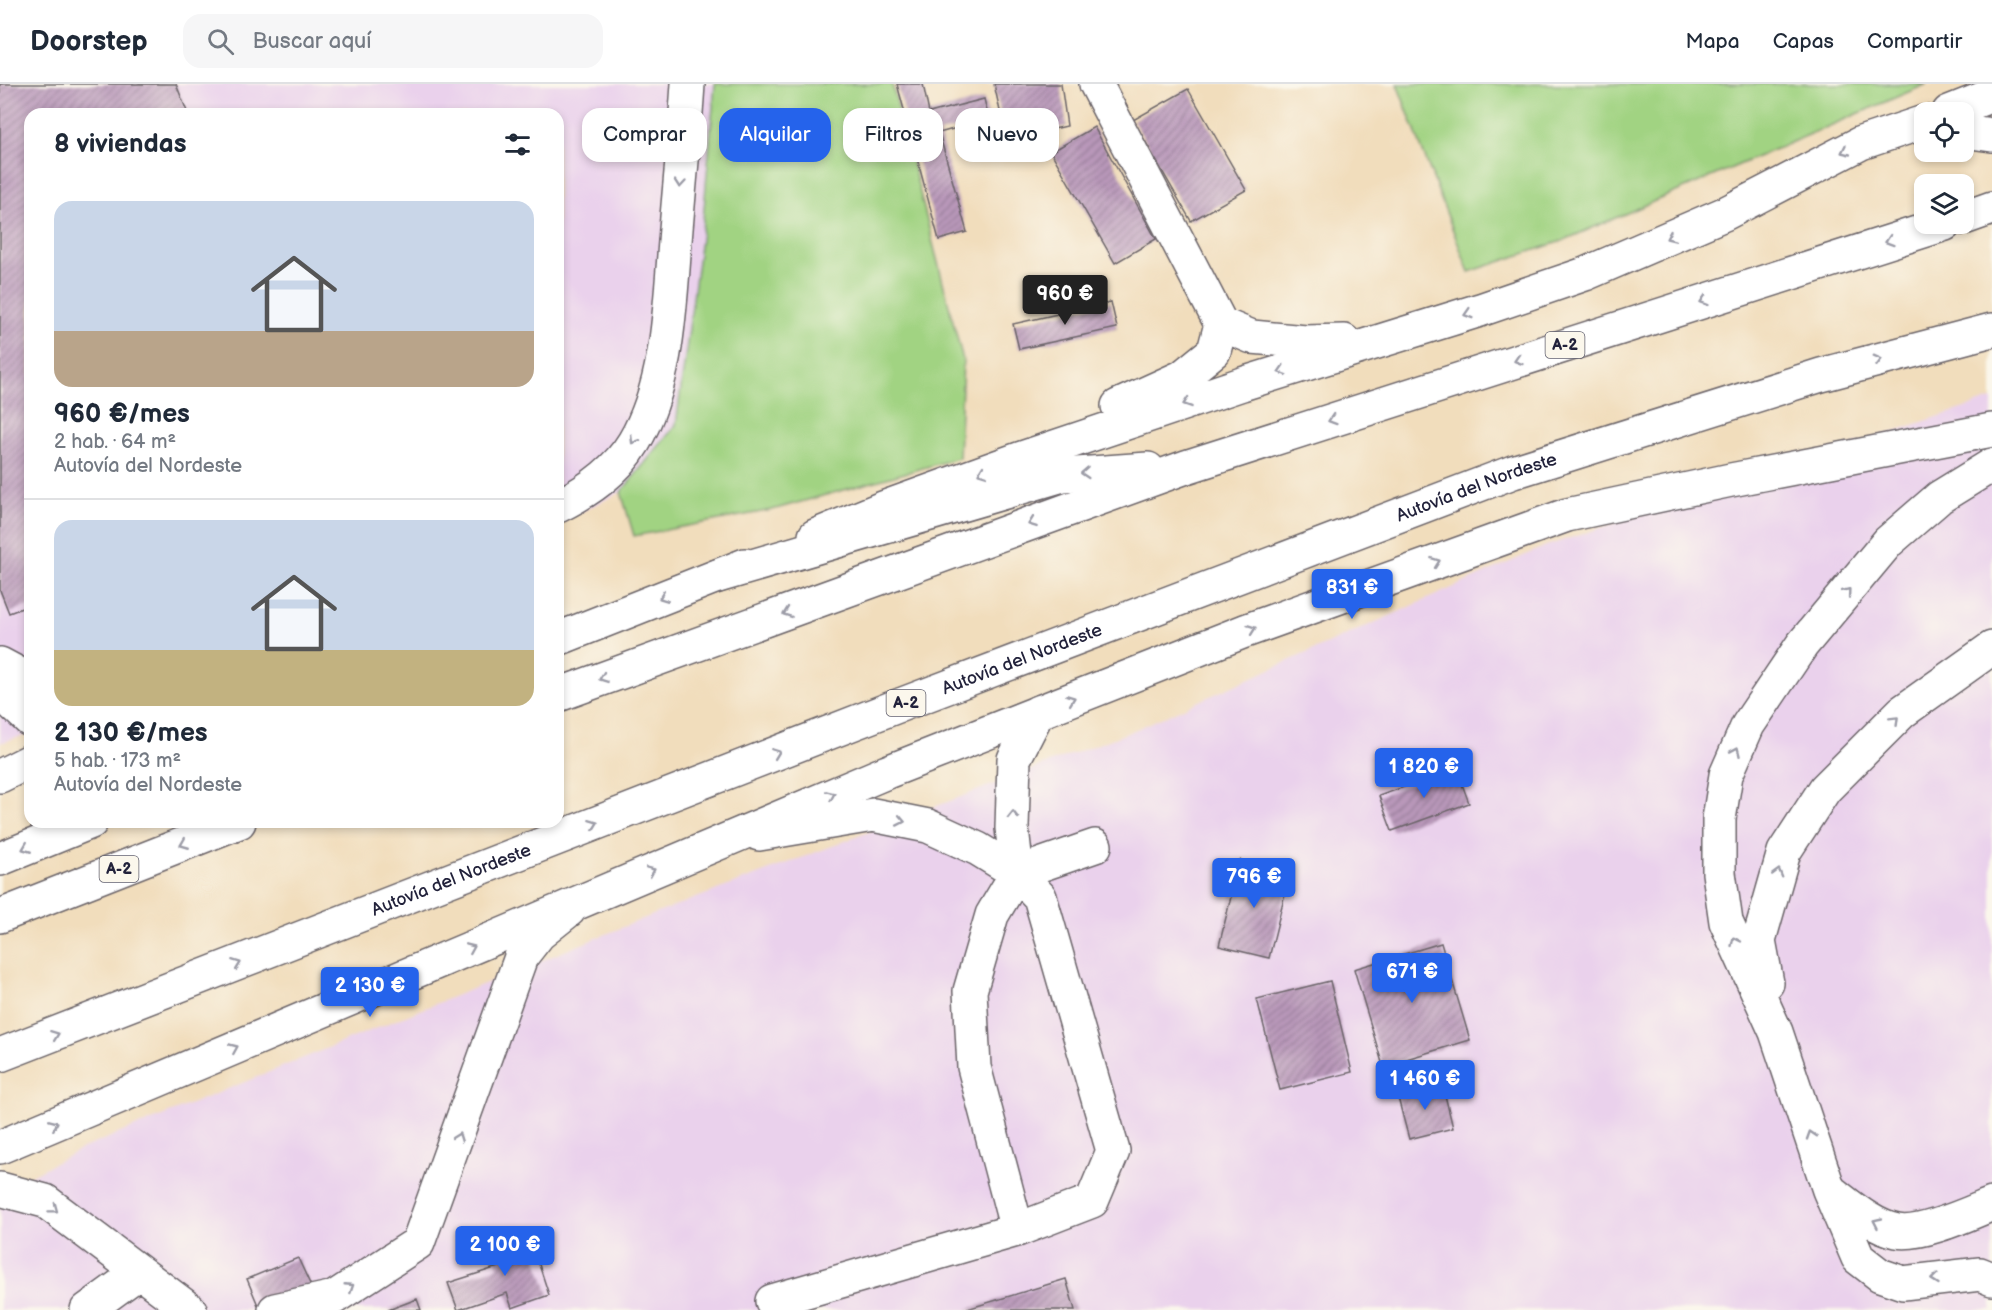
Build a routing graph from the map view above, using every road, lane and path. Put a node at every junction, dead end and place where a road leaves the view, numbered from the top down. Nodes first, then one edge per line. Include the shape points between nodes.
1 (688, 84) edge
2 (1095, 84) edge
3 (1992, 95) edge
4 (1974, 102) edge
5 (1914, 129) edge
6 (1974, 132) edge
7 (1992, 135) edge
8 (1992, 208) edge
9 (1974, 214) edge
10 (1914, 234) edge
11 (1221, 324) junction
12 (1992, 330) edge
13 (1386, 339) junction
14 (1992, 430) edge
15 (1019, 459) junction
16 (1992, 465) edge
17 (1186, 467) junction
18 (564, 503) edge
19 (718, 576) junction
20 (564, 637) edge
21 (1992, 648) edge
22 (0, 664) edge
23 (24, 677) edge
24 (0, 692) edge
25 (564, 693) edge
26 (1038, 712) junction
27 (24, 714) edge
28 (24, 763) edge
29 (0, 776) edge
30 (77, 828) edge
31 (224, 828) edge
32 (719, 842) junction
33 (1095, 846) dead end
34 (0, 859) edge
35 (1017, 873) junction
36 (576, 903) junction
37 (0, 916) edge
38 (1776, 1032) junction
39 (0, 1055) edge
40 (0, 1147) edge
41 (0, 1190) edge
42 (1828, 1190) junction
43 (1992, 1204) edge
44 (1017, 1230) junction
45 (138, 1273) junction
46 (1992, 1279) edge
47 (772, 1301) dead end
48 (87, 1310) edge
49 (190, 1310) edge
50 (275, 1310) edge

1 -> 18 main road via 663,354 648,414 633,444 611,471
2 - 11 main road
3 - 4 main road
5 -> 13 main road via 1861,143 1724,214 1585,274
6 - 7 main road
8 - 9 main road
10 -> 17 main road, A-2
11 - 13 main road via 1252,337 1306,342
11 - 15 main road via 1214,351 1182,377 1091,419
39 -> 12 main road, Autovía del Nordeste / A-2 via 884,711 1513,472 1821,375
13 -> 15 main road
26 -> 14 main road via 1567,515
15 -> 19 main road via 883,507
38 -> 16 main road via 1726,922 1719,873 1719,819 1726,775 1748,725 1802,645 1888,542 1940,497
17 -> 19 main road via 1063,475
17 -> 25 main road, A-2
19 -> 20 main road
38 -> 21 main road via 1759,940 1784,852 1825,789 1902,712
22 - 23 main road
24 - 27 main road
32 -> 26 main road
35 -> 26 main road via 1012,828 1014,759
28 - 29 main road
30 -> 34 main road
31 -> 37 main road, A-2
32 -> 35 main road via 873,815 928,826 978,849
36 -> 32 main road
33 - 35 main road
35 - 44 main road via 992,915 970,991 974,1067
35 - 44 main road via 1040,897 1113,1151 1092,1201
40 -> 36 main road
50 -> 36 main road via 335,1297 418,1243 521,957 539,934
42 -> 38 main road
41 -> 45 main road via 45,1202
43 -> 42 main road via 1941,1225 1898,1232 1862,1215
46 -> 42 main road via 1980,1274 1903,1283 1880,1275 1858,1258
44 - 47 main road
45 - 48 main road
45 - 49 main road

